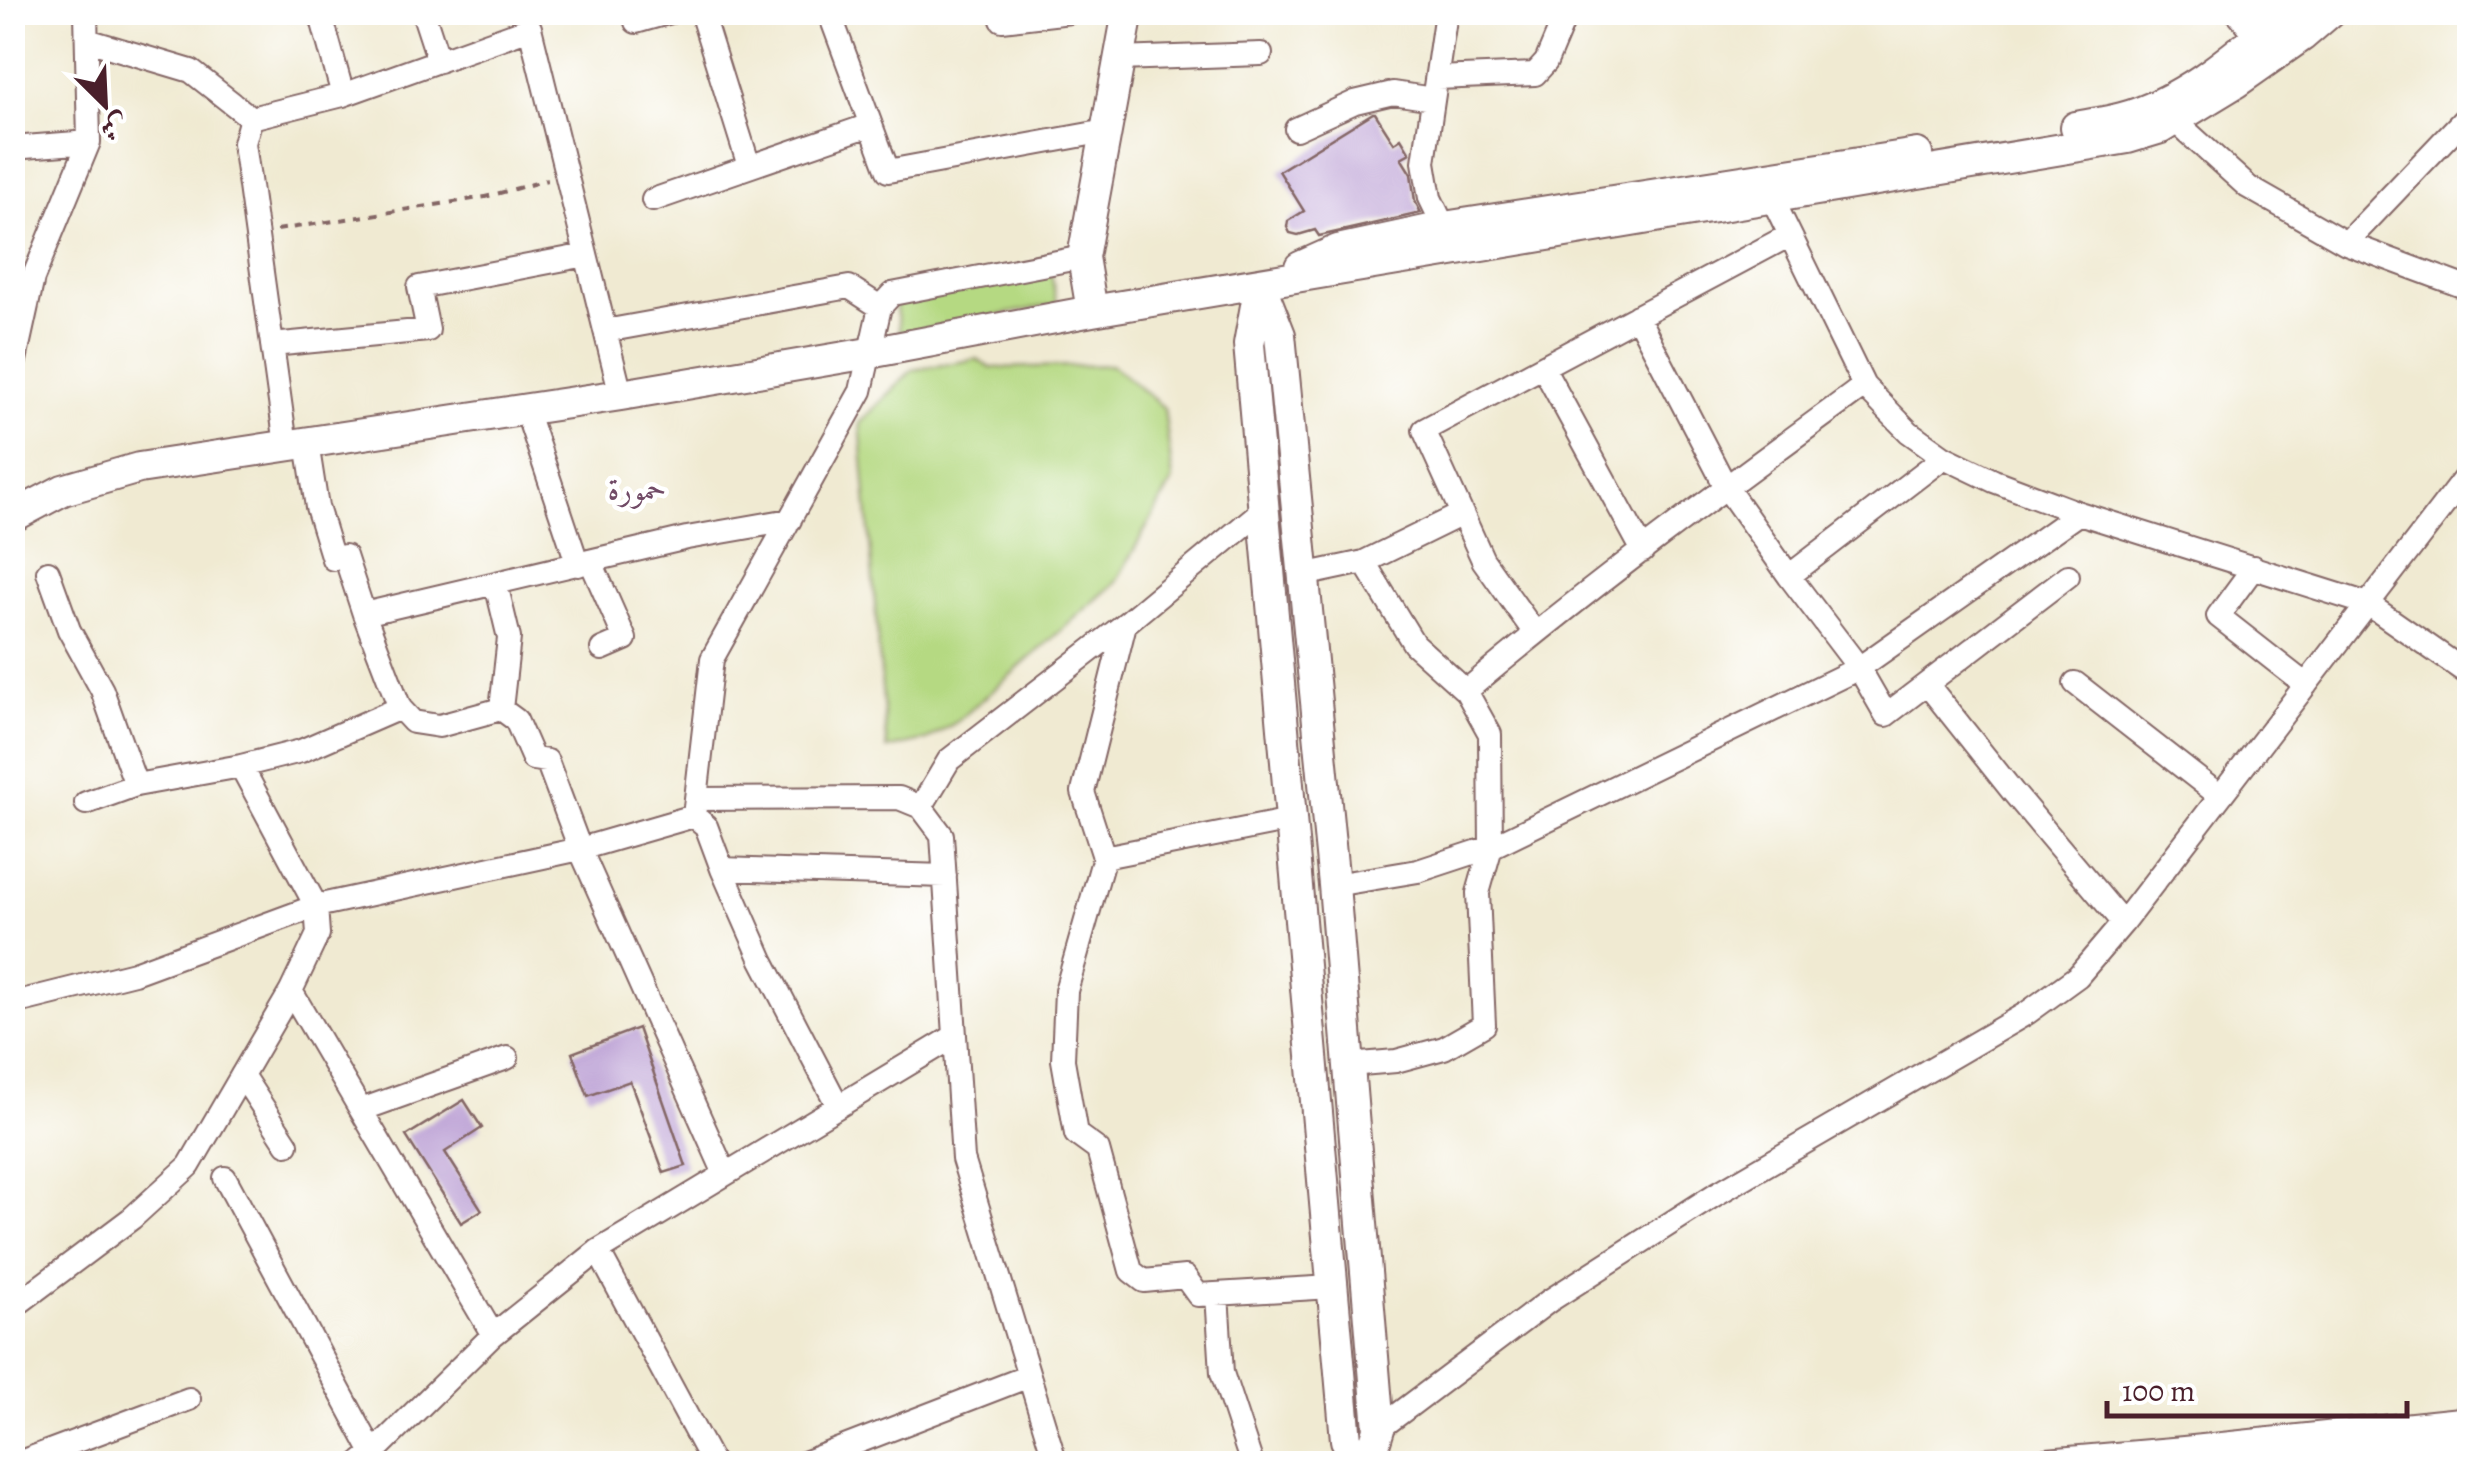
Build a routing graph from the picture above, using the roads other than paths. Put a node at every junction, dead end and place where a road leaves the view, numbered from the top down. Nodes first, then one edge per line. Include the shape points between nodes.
1 (86, 12) edge
2 (320, 12) edge
3 (424, 12) edge
4 (671, 12) edge
5 (701, 12) edge
6 (829, 12) edge
7 (1070, 12) edge
8 (1128, 12) edge
9 (1446, 12) edge
10 (1566, 12) edge
11 (2237, 12) edge
12 (2287, 12) edge
13 (2330, 12) edge
14 (1002, 20) dead end
15 (636, 22) dead end
16 (513, 23) edge
17 (2258, 37) junction
18 (87, 40) junction
19 (1261, 54) dead end
20 (1119, 59) junction
21 (439, 61) junction
22 (1435, 88) junction
23 (344, 95) junction
24 (2470, 113) edge
25 (250, 118) junction
26 (2174, 120) junction
27 (870, 125) junction
28 (1296, 129) dead end
29 (1106, 132) junction
30 (89, 142) junction
31 (12, 148) edge
32 (750, 166) junction
33 (1772, 198) junction
34 (652, 200) dead end
35 (1790, 235) junction
36 (1447, 240) junction
37 (2346, 243) junction
38 (586, 256) junction
39 (1083, 257) junction
40 (1260, 284) junction
41 (2470, 288) edge
42 (880, 307) junction
43 (1092, 311) junction
44 (1637, 316) junction
45 (605, 331) junction
46 (272, 344) junction
47 (869, 352) junction
48 (1542, 367) junction
49 (12, 374) edge
50 (1864, 386) junction
51 (621, 394) junction
52 (526, 410) junction
53 (297, 444) junction
54 (1944, 457) junction
55 (2470, 471) edge
56 (1726, 487) junction
57 (1265, 508) junction
58 (2079, 513) junction
59 (1462, 514) junction
60 (12, 517) edge
61 (790, 520) junction
62 (1643, 551) junction
63 (1364, 562) junction
64 (584, 564) junction
65 (2254, 567) junction
66 (48, 572) dead end
67 (1303, 575) junction
68 (1789, 576) junction
69 (2068, 576) dead end
70 (496, 584) junction
71 (2368, 604) junction
72 (364, 614) junction
73 (1125, 624) junction
74 (1534, 634) junction
75 (602, 649) dead end
76 (1859, 668) junction
77 (2470, 675) edge
78 (2076, 683) dead end
79 (1927, 684) junction
80 (2306, 685) junction
81 (1466, 691) junction
82 (400, 708) junction
83 (501, 710) junction
84 (240, 766) junction
85 (136, 786) junction
86 (2220, 796) junction
87 (86, 802) dead end
88 (695, 807) junction
89 (922, 808) junction
90 (1291, 820) junction
91 (1492, 847) junction
92 (580, 849) junction
93 (1104, 856) junction
94 (722, 869) junction
95 (945, 876) junction
96 (1334, 885) junction
97 (316, 906) junction
98 (2124, 923) junction
99 (291, 990) junction
100 (26, 1000) dead end
101 (955, 1036) junction
102 (507, 1058) dead end
103 (1349, 1066) junction
104 (242, 1075) junction
105 (838, 1106) junction
106 (361, 1110) junction
107 (287, 1144) dead end
108 (725, 1174) junction
109 (225, 1178) dead end
110 (598, 1251) junction
111 (1332, 1287) junction
112 (1217, 1294) junction
113 (12, 1308) edge
114 (493, 1335) junction
115 (1029, 1376) junction
116 (189, 1400) dead end
117 (2470, 1422) edge
118 (1379, 1430) junction
119 (2470, 1444) edge
120 (369, 1460) edge
121 (14, 1464) edge
122 (713, 1464) edge
123 (800, 1464) edge
124 (1056, 1464) edge
125 (1252, 1464) edge
126 (1365, 1464) edge
127 (2047, 1464) edge
128 (2266, 1464) edge

1 - 18 street
2 - 23 street
3 - 21 street
4 - 15 street
5 - 32 street
6 - 27 street
7 - 14 street
8 - 20 main road
9 - 22 street
10 - 22 street via 1535,74
11 - 17 street
12 - 17 main road
13 - 26 main road
16 - 21 street
16 - 38 street via 530,28
17 - 36 main road via 2168,100 2124,118 1808,169
18 - 25 street via 191,70
18 - 30 street
19 - 20 street
20 - 29 main road
21 - 23 street
22 - 28 street via 1355,102
22 - 36 street via 1424,162
23 - 25 street
24 - 37 street
25 - 46 street via 244,144
26 - 33 main road via 2128,138
26 - 37 street via 2248,187
27 - 29 street via 888,171
27 - 32 street
29 - 39 main road
30 - 31 street
30 - 49 street via 34,278
32 - 34 street
33 - 35 street
33 - 36 main road
35 - 44 street
35 - 50 street
36 - 40 main road via 1338,250
37 - 41 street
38 - 45 street
38 - 46 street via 420,287 428,330
39 - 42 street via 892,294
39 - 43 main road
40 - 43 main road
40 - 57 main road via 1250,344
40 - 67 main road via 1280,335
42 - 45 street via 848,287
42 - 47 street
43 - 47 main road
44 - 48 street
44 - 56 street
45 - 51 street
46 - 53 street
47 - 51 main road
47 - 61 street via 862,391
48 - 59 street via 1424,430
48 - 62 street
50 - 54 street
50 - 56 street
51 - 52 main road
52 - 53 main road
52 - 64 street
53 - 60 main road via 139,468 63,490
53 - 72 street via 333,559 345,556
54 - 58 street
54 - 68 street
55 - 71 street
56 - 62 street
56 - 68 street
57 - 73 street
57 - 90 main road
58 - 65 street
58 - 76 street
59 - 63 street
59 - 74 street via 1483,560
61 - 64 street
61 - 88 street via 712,660
62 - 74 street
63 - 67 street
63 - 81 street via 1414,644
64 - 70 street
64 - 75 street via 624,639
65 - 71 street
65 - 80 street via 2218,616
66 - 85 street via 69,630 102,690
67 - 96 main road
68 - 76 street
69 - 79 street
70 - 72 street
70 - 83 street via 509,638
71 - 77 street
71 - 80 street
72 - 82 street
73 - 89 street via 950,760
73 - 93 street via 1083,792
74 - 81 street
76 - 79 street via 1886,715
76 - 91 street
78 - 86 street
79 - 98 street
80 - 86 street
81 - 91 street via 1490,734
82 - 83 street via 413,722 439,726
82 - 84 street via 301,751
83 - 92 street via 516,720 534,759 547,762
84 - 85 street
84 - 97 street
85 - 87 street
86 - 98 street
88 - 89 street via 899,798
88 - 92 street
88 - 94 street
89 - 95 street via 942,835
90 - 93 street
90 - 111 main road
91 - 96 street via 1418,871
91 - 103 street via 1478,893 1484,1025 1444,1048
92 - 97 street
92 - 108 street
93 - 112 street via 1066,991 1063,1060 1076,1134 1098,1150 1131,1271 1144,1281 1185,1276 1198,1295
94 - 95 street
94 - 105 street
95 - 101 street
96 - 103 main road
97 - 99 street via 318,934
97 - 100 street via 134,973
98 - 118 street via 2078,976 2027,1013 1549,1300
99 - 104 street
99 - 106 street
101 - 105 street
101 - 115 street via 963,1158
102 - 106 street
103 - 118 main road
104 - 107 street
104 - 113 street via 189,1166
105 - 108 street
106 - 114 street
108 - 110 street
109 - 120 street
110 - 114 street
110 - 122 street
111 - 112 street
111 - 126 main road via 1346,1440
112 - 125 street via 1222,1373
114 - 120 street
115 - 123 street
115 - 124 street
116 - 121 street
117 - 127 main road
118 - 126 main road
119 - 128 main road

